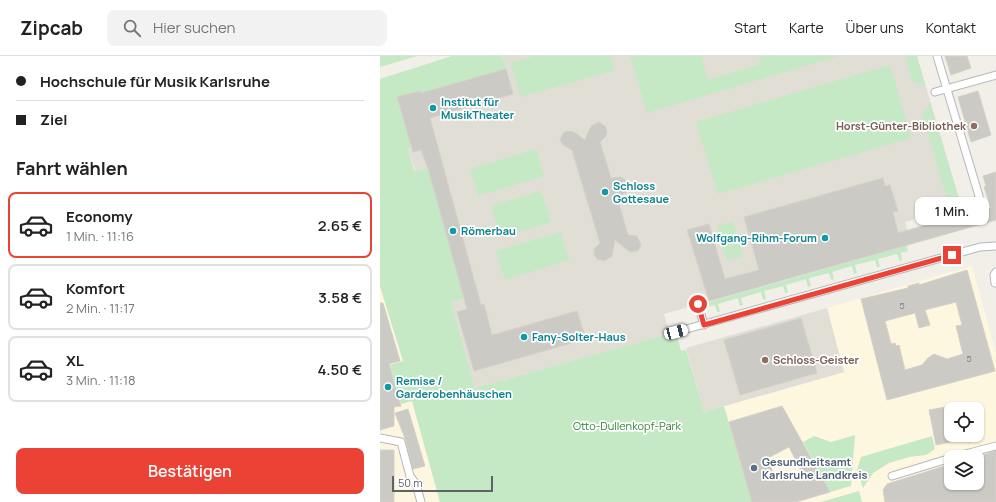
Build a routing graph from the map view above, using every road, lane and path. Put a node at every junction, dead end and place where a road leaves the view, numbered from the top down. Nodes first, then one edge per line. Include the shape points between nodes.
1 (937, 56) edge
2 (996, 75) edge
3 (946, 88) junction
4 (935, 92) dead end
5 (979, 196) dead end
6 (996, 246) edge
7 (996, 272) edge
8 (995, 283) edge
9 (698, 304) dead end
10 (704, 325) junction
11 (676, 332) dead end
12 (380, 438) edge
13 (996, 446) edge
14 (981, 450) edge
15 (944, 460) edge
16 (892, 476) dead end
17 (421, 502) edge

1 - 3 lane
2 - 3 lane
3 - 4 lane
3 - 5 lane
6 - 10 lane via 980,247
7 - 8 lane
9 - 10 lane
10 - 11 lane
12 - 17 lane via 401,442 410,476 416,484
13 - 14 lane
15 - 16 lane

